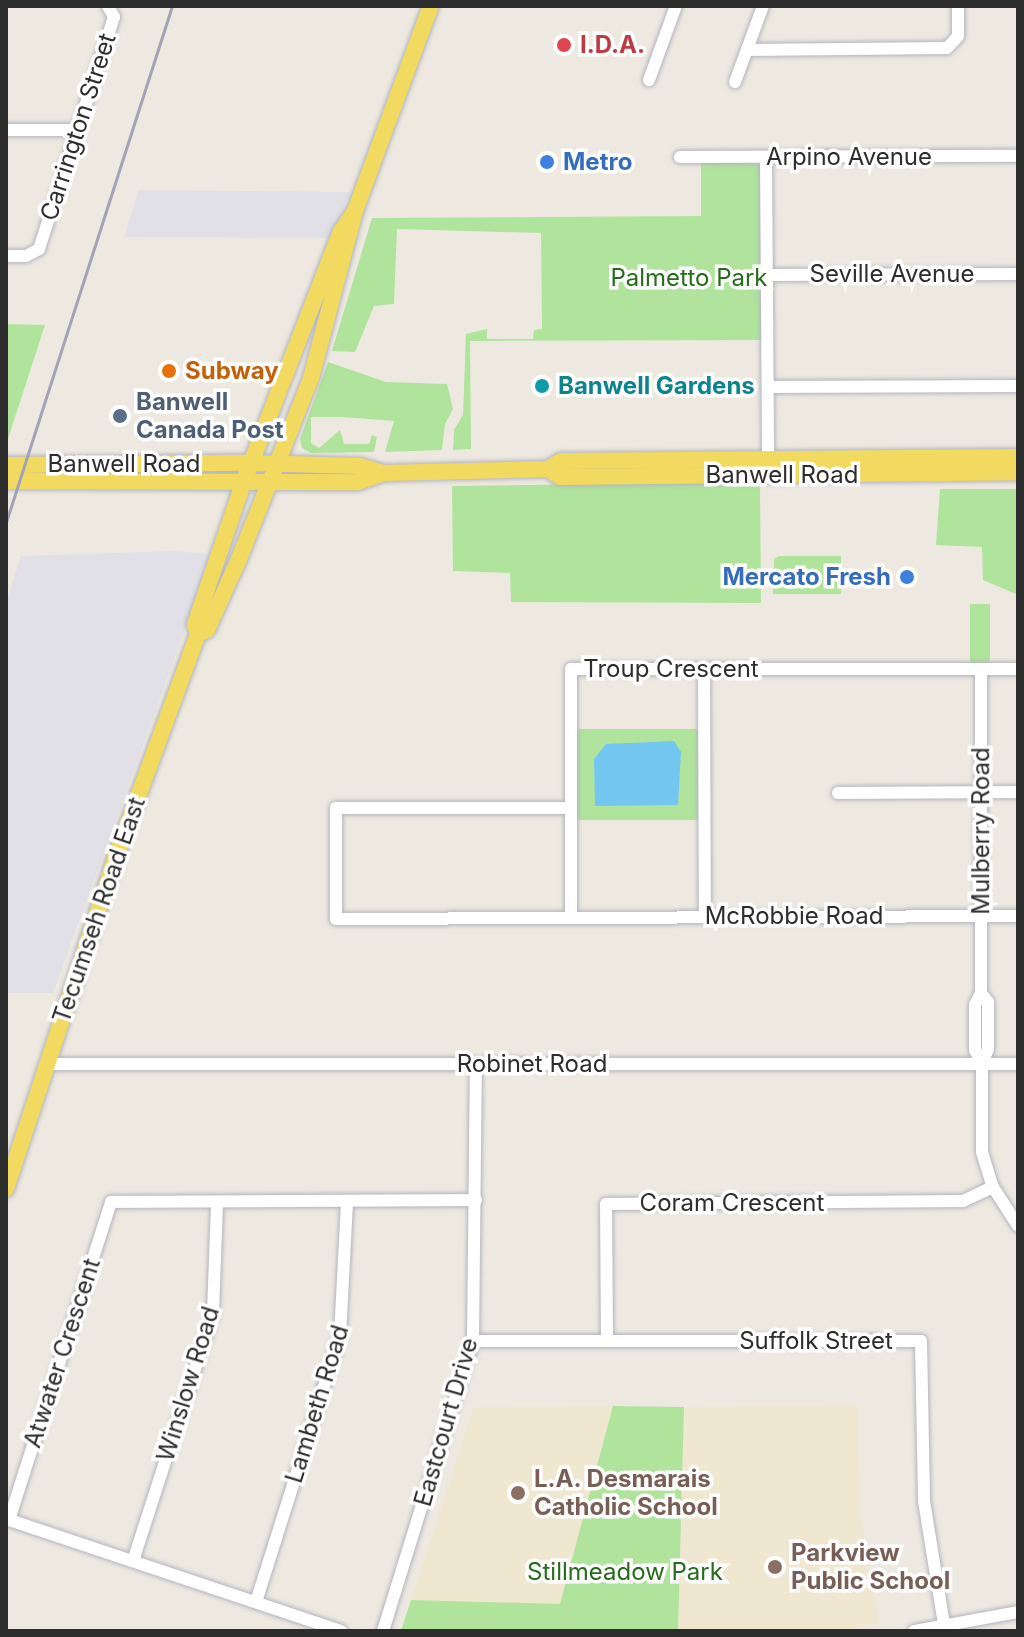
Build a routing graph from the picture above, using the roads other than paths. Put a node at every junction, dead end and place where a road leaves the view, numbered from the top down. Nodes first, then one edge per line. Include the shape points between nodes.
1 (108, 6) edge
2 (431, 6) edge
3 (676, 6) edge
4 (763, 6) edge
5 (958, 6) edge
6 (747, 50) junction
7 (649, 80) dead end
8 (735, 82) dead end
9 (6, 130) edge
10 (78, 130) junction
11 (1018, 156) edge
12 (680, 157) dead end
13 (766, 158) junction
14 (355, 211) junction
15 (6, 256) edge
16 (1018, 274) edge
17 (766, 275) junction
18 (1018, 386) edge
19 (768, 387) junction
20 (1018, 457) edge
21 (251, 463) junction
22 (277, 464) junction
23 (6, 465) edge
24 (768, 467) junction
25 (1018, 472) edge
26 (384, 473) junction
27 (6, 481) edge
28 (244, 481) junction
29 (268, 481) junction
30 (198, 634) junction
31 (704, 669) junction
32 (981, 669) junction
33 (1018, 669) edge
34 (981, 792) junction
35 (1018, 792) edge
36 (838, 793) dead end
37 (571, 808) junction
38 (981, 916) junction
39 (1018, 916) edge
40 (571, 917) junction
41 (705, 917) junction
42 (47, 1064) junction
43 (476, 1064) junction
44 (982, 1064) junction
45 (1018, 1064) edge
46 (993, 1187) junction
47 (6, 1189) edge
48 (476, 1200) junction
49 (347, 1201) junction
50 (217, 1202) junction
51 (1018, 1226) edge
52 (473, 1341) junction
53 (607, 1341) junction
54 (133, 1561) junction
55 (256, 1602) junction
56 (1018, 1612) edge
57 (944, 1625) junction
58 (341, 1631) edge
59 (383, 1631) edge
60 (914, 1631) edge

1 - 10 street, Carrington Street via 114,17
2 - 14 main road, Tecumseh Road East
3 - 7 street
4 - 6 street
5 - 6 street via 958,36 947,48
6 - 8 street
9 - 10 street
10 - 15 street, Carrington Street via 39,249
11 - 13 street, Arpino Avenue
12 - 13 street, Arpino Avenue
13 - 17 street
14 - 21 main road, Tecumseh Road East via 340,233
14 - 22 main road, Tecumseh Road East via 311,378
16 - 17 street, Seville Avenue
17 - 19 street
18 - 19 street
19 - 24 street
20 - 24 main road, Banwell Road
21 - 22 main road, Banwell Road
21 - 23 main road, Banwell Road
21 - 28 main road, Tecumseh Road East
22 - 26 main road, Banwell Road via 360,466
22 - 29 main road, Tecumseh Road East
24 - 25 main road, Banwell Road
24 - 26 main road, Banwell Road via 561,461 548,469
26 - 29 main road, Banwell Road via 358,482
27 - 28 main road, Banwell Road
28 - 29 main road, Banwell Road
28 - 30 main road, Tecumseh Road East via 195,624
29 - 30 main road, Tecumseh Road East via 207,630
30 - 42 main road, Tecumseh Road East
31 - 32 street, Troup Crescent
31 - 37 street, Troup Crescent via 571,669
31 - 41 street
32 - 33 street, Troup Crescent
32 - 34 street, Mulberry Road
34 - 35 street
34 - 36 street
34 - 38 street, Mulberry Road
37 - 40 street, Troup Crescent
37 - 40 street, McRobbie Road via 336,808 336,919
38 - 39 street, McRobbie Road
38 - 41 street, McRobbie Road
38 - 44 street, Mulberry Road via 975,1050
40 - 41 street, McRobbie Road
42 - 43 street, Robinet Road
42 - 47 main road, Tecumseh Road East
43 - 44 street, Robinet Road
43 - 48 street, Eastcourt Drive
44 - 45 street, Robinet Road
44 - 46 street, Mulberry Road via 982,1152
46 - 51 street, Mulberry Road
46 - 53 street, Coram Crescent via 963,1201 606,1204
48 - 49 street, Atwater Crescent
48 - 52 street, Eastcourt Drive
49 - 50 street, Atwater Crescent
49 - 55 street, Lambeth Road via 340,1336
50 - 54 street, Winslow Road via 213,1313
50 - 54 street, Atwater Crescent via 111,1202 9,1520
52 - 53 street, Suffolk Street
52 - 59 street, Eastcourt Drive
53 - 57 street, Suffolk Street via 921,1341 924,1501
54 - 55 street, Atwater Crescent
55 - 58 street, Atwater Crescent
56 - 57 street
57 - 60 street

